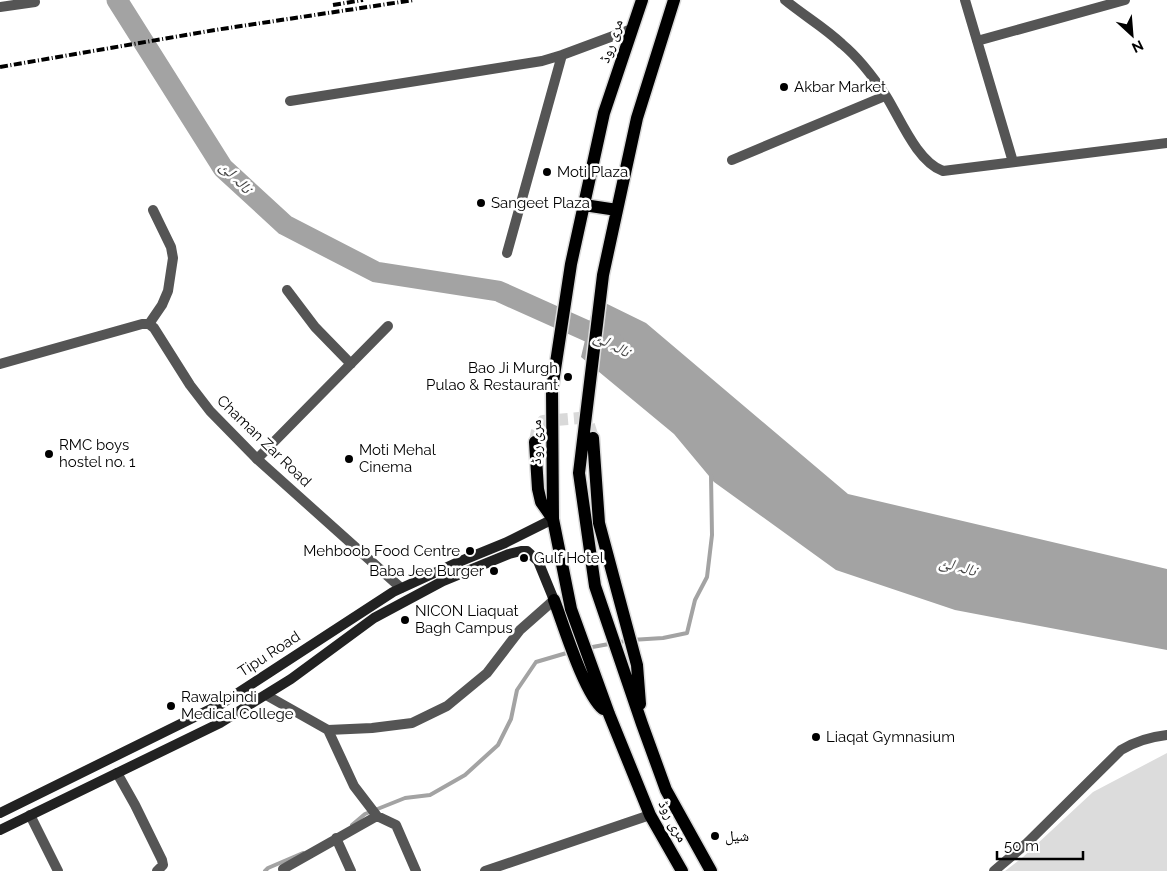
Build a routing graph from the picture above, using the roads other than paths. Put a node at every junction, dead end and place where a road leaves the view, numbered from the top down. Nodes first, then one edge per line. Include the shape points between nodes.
1 (642, 0) edge
2 (674, 0) edge
3 (785, 0) edge
4 (965, 0) edge
5 (1125, 0) edge
6 (35, 2) dead end
7 (0, 7) edge
8 (632, 28) junction
9 (977, 41) junction
10 (562, 55) junction
11 (886, 96) junction
12 (290, 101) dead end
13 (1167, 143) edge
14 (732, 160) dead end
15 (1013, 162) junction
16 (584, 205) junction
17 (153, 210) dead end
18 (617, 210) junction
19 (507, 253) dead end
20 (287, 290) dead end
21 (149, 324) junction
22 (388, 326) dead end
23 (0, 364) edge
24 (351, 364) junction
25 (594, 438) tunnel mouth
26 (535, 442) tunnel mouth
27 (258, 459) junction
28 (553, 519) junction
29 (401, 588) junction
30 (554, 600) junction
31 (573, 632) junction
32 (266, 695) junction
33 (642, 724) junction
34 (328, 730) junction
35 (1167, 735) edge
36 (117, 774) junction
37 (0, 813) edge
38 (650, 815) junction
39 (30, 816) junction
40 (377, 816) junction
41 (0, 830) edge
42 (336, 838) junction
43 (283, 869) dead end
44 (58, 871) edge
45 (157, 871) edge
46 (351, 871) edge
47 (416, 871) edge
48 (485, 871) edge
49 (682, 871) edge
50 (711, 871) edge
51 (994, 871) edge

1 - 8 main road, مری روڈ
2 - 18 main road, مری روڈ via 637,118
3 - 11 street via 843,44
4 - 9 street
5 - 9 street
6 - 7 street
8 - 10 street
8 - 16 main road, مری روڈ via 604,113
9 - 15 street
10 - 12 street via 542,61
10 - 19 street
11 - 14 street
11 - 15 street via 912,140 934,168 943,171
13 - 15 street
16 - 18 main road
16 - 28 main road, مری روڈ via 571,264 552,389
17 - 21 street via 173,258 168,291
18 - 33 main road, مری روڈ via 603,275 579,473 595,586
20 - 24 street
21 - 23 street
21 - 27 street, Chaman Zar Road via 210,412
22 - 24 street
24 - 27 street
25 - 33 main road via 599,523 637,665
26 - 28 main road via 541,502
27 - 29 street, Chaman Zar Road
28 - 29 main road, Tipu Road
28 - 31 main road, مری روڈ
29 - 37 main road, Tipu Road via 221,704
30 - 31 main road
30 - 32 main road via 538,561 527,551 509,554 443,581 374,618
30 - 34 street via 520,630 487,673 447,706 412,723
31 - 38 main road, مری روڈ via 590,680 608,714
32 - 34 street
32 - 36 main road via 220,723
33 - 50 main road, مری روڈ via 666,790
34 - 40 street via 354,786
35 - 51 street via 1137,741 1121,750
36 - 39 main road
36 - 45 street via 162,860 163,865
38 - 48 street
38 - 49 main road, مری روڈ
39 - 41 main road
39 - 44 street
40 - 42 street
40 - 47 street via 396,825
42 - 43 street
42 - 46 street

